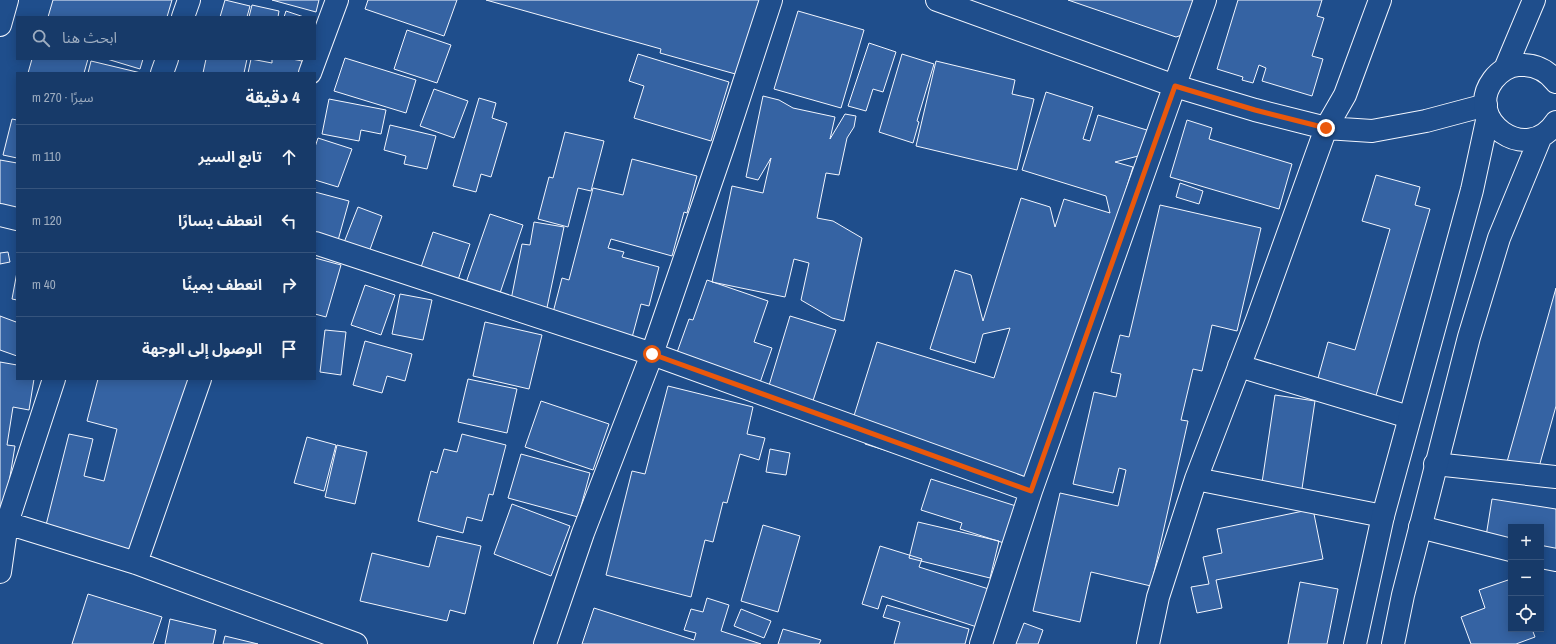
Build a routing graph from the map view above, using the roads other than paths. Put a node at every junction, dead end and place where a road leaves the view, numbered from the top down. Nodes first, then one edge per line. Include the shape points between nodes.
1 (8, 0) edge
2 (189, 0) edge
3 (337, 0) edge
4 (771, 0) edge
5 (937, 0) edge
6 (1205, 0) edge
7 (1380, 0) edge
8 (1534, 0) edge
9 (183, 16) edge
10 (0, 25) edge
11 (316, 57) edge
12 (167, 60) edge
13 (315, 60) edge
14 (1505, 69) junction
15 (162, 72) edge
16 (310, 72) edge
17 (1556, 80) edge
18 (1175, 86) junction
19 (1487, 110) junction
20 (1326, 128) junction
21 (1549, 129) edge
22 (0, 215) edge
23 (16, 219) edge
24 (316, 243) edge
25 (652, 354) junction
26 (1239, 366) junction
27 (54, 380) edge
28 (200, 380) edge
29 (1409, 417) junction
30 (1435, 464) junction
31 (1556, 477) edge
32 (1196, 478) junction
33 (1031, 491) junction
34 (1383, 516) junction
35 (3, 522) edge
36 (1420, 527) junction
37 (1508, 549) edge
38 (1544, 558) edge
39 (1556, 560) edge
40 (136, 563) junction
41 (0, 572) edge
42 (356, 644) edge
43 (544, 644) edge
44 (981, 644) edge
45 (1148, 644) edge
46 (1355, 644) edge
47 (1393, 644) edge

1 - 10 main road
2 - 9 main road
3 - 11 main road
4 - 25 main road
5 - 18 main road
6 - 18 main road
7 - 20 main road via 1345,95
8 - 14 main road
12 - 15 main road
13 - 16 main road
14 - 17 main road via 1527,64 1543,70
14 - 19 main road via 1490,84 1486,94
18 - 20 main road
18 - 33 main road
19 - 20 main road via 1372,131
19 - 21 main road via 1494,127 1516,140 1529,140
19 - 29 main road via 1470,197
20 - 26 main road
21 - 30 main road via 1499,238
22 - 23 main road
24 - 25 main road
25 - 33 main road
25 - 43 main road via 583,533
26 - 29 main road
26 - 32 main road
27 - 35 main road
28 - 40 main road
29 - 34 main road
30 - 31 main road
30 - 36 main road
32 - 34 main road
32 - 45 main road via 1158,597
33 - 44 main road
34 - 46 main road
35 - 40 main road
35 - 41 main road
36 - 37 main road
36 - 47 main road
38 - 39 main road
40 - 42 main road

